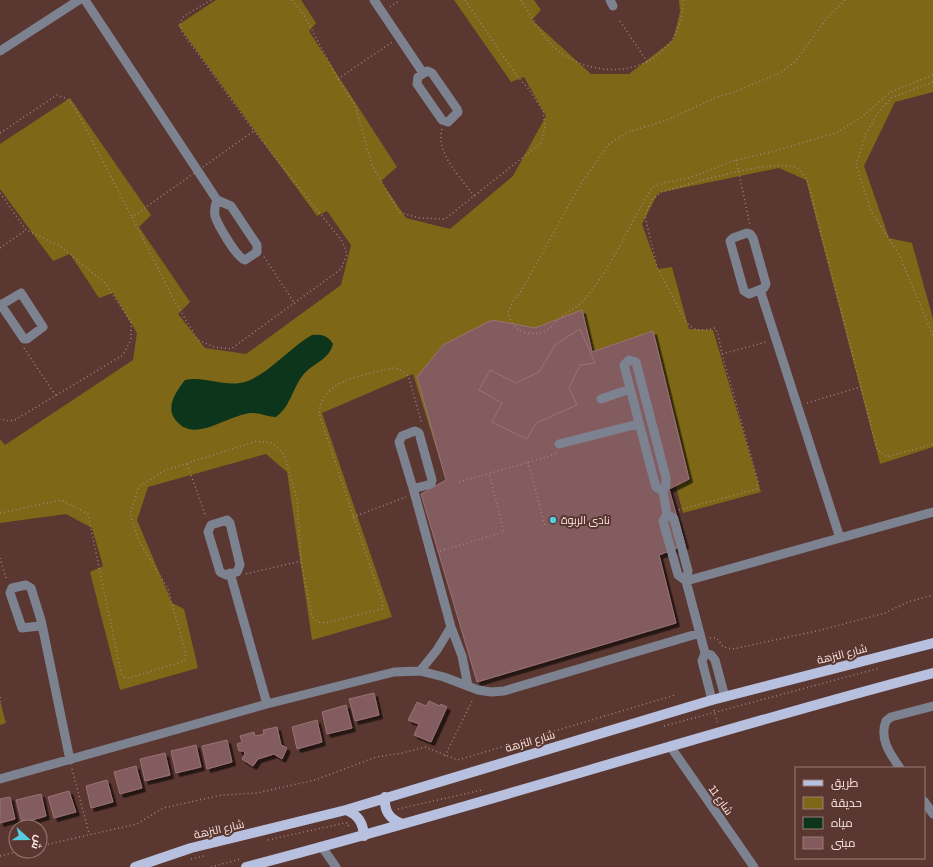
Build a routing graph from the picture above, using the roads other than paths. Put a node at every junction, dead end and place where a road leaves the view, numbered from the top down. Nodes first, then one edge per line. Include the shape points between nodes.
1 (79, 0) edge
2 (85, 0) edge
3 (374, 0) edge
4 (0, 51) edge
5 (423, 73) junction
6 (218, 200) junction
7 (760, 290) junction
8 (0, 304) edge
9 (630, 390) junction
10 (600, 399) dead end
11 (651, 417) junction
12 (637, 422) junction
13 (559, 444) road end
14 (414, 490) junction
15 (662, 491) junction
16 (933, 512) edge
17 (840, 538) junction
18 (231, 576) junction
19 (686, 581) junction
20 (41, 624) junction
21 (451, 626) junction
22 (701, 637) junction
23 (933, 643) edge
24 (705, 653) junction
25 (420, 671) junction
26 (933, 673) edge
27 (468, 686) junction
28 (725, 697) junction
29 (712, 700) junction
30 (267, 704) junction
31 (933, 706) edge
32 (670, 746) junction
33 (70, 760) junction
34 (899, 767) edge
35 (0, 780) edge
36 (385, 797) junction
37 (925, 802) edge
38 (346, 810) junction
39 (933, 814) edge
40 (403, 824) junction
41 (364, 836) junction
42 (322, 847) junction
43 (135, 867) edge
44 (246, 867) edge
45 (336, 867) edge
46 (754, 867) edge

1 - 4 street
2 - 6 street
3 - 5 street
5 - 5 street via 418,77 417,84 442,120 445,122 456,116 457,109 430,70
6 - 6 street via 235,211 258,248 257,252 245,260 238,256 215,214
7 - 7 street via 749,294 744,291 730,245 733,238 747,233 753,238 766,279 766,284
7 - 17 street
8 - 8 street via 22,336 27,339 42,329 43,324 21,293
9 - 10 street
9 - 11 street via 624,365 633,360 636,362
9 - 12 street
11 - 12 street
11 - 15 street via 666,478 666,485
12 - 13 street
12 - 15 street via 656,487
14 - 14 street via 430,484 432,480 419,433 415,431 402,436 399,442
14 - 21 street
15 - 19 street via 667,514 663,521 678,575
16 - 17 street
17 - 19 street
18 - 18 street via 240,565 230,523 227,520 209,528 208,532 220,572
18 - 30 street
19 - 22 street
20 - 20 street via 29,585 12,588 10,593 22,628
20 - 33 street
21 - 25 street via 437,650
21 - 27 street via 462,656
22 - 24 street
22 - 27 street via 504,691 491,692
23 - 28 main road, شارع النزهة
24 - 28 street via 715,660
24 - 29 street via 702,661
25 - 27 street
25 - 30 street via 394,672
26 - 32 main road
28 - 29 main road, شارع النزهة
29 - 36 main road, شارع النزهة
30 - 33 street
31 - 34 street via 891,717 886,721 884,733 887,749
32 - 40 main road
32 - 46 street, شارع 11
33 - 35 street
36 - 38 main road, شارع النزهة
36 - 40 main road via 384,806 388,814 394,821
37 - 39 street
38 - 41 main road via 360,819
38 - 43 main road, شارع النزهة via 191,848
40 - 41 main road
41 - 42 main road
42 - 44 main road
42 - 45 street

